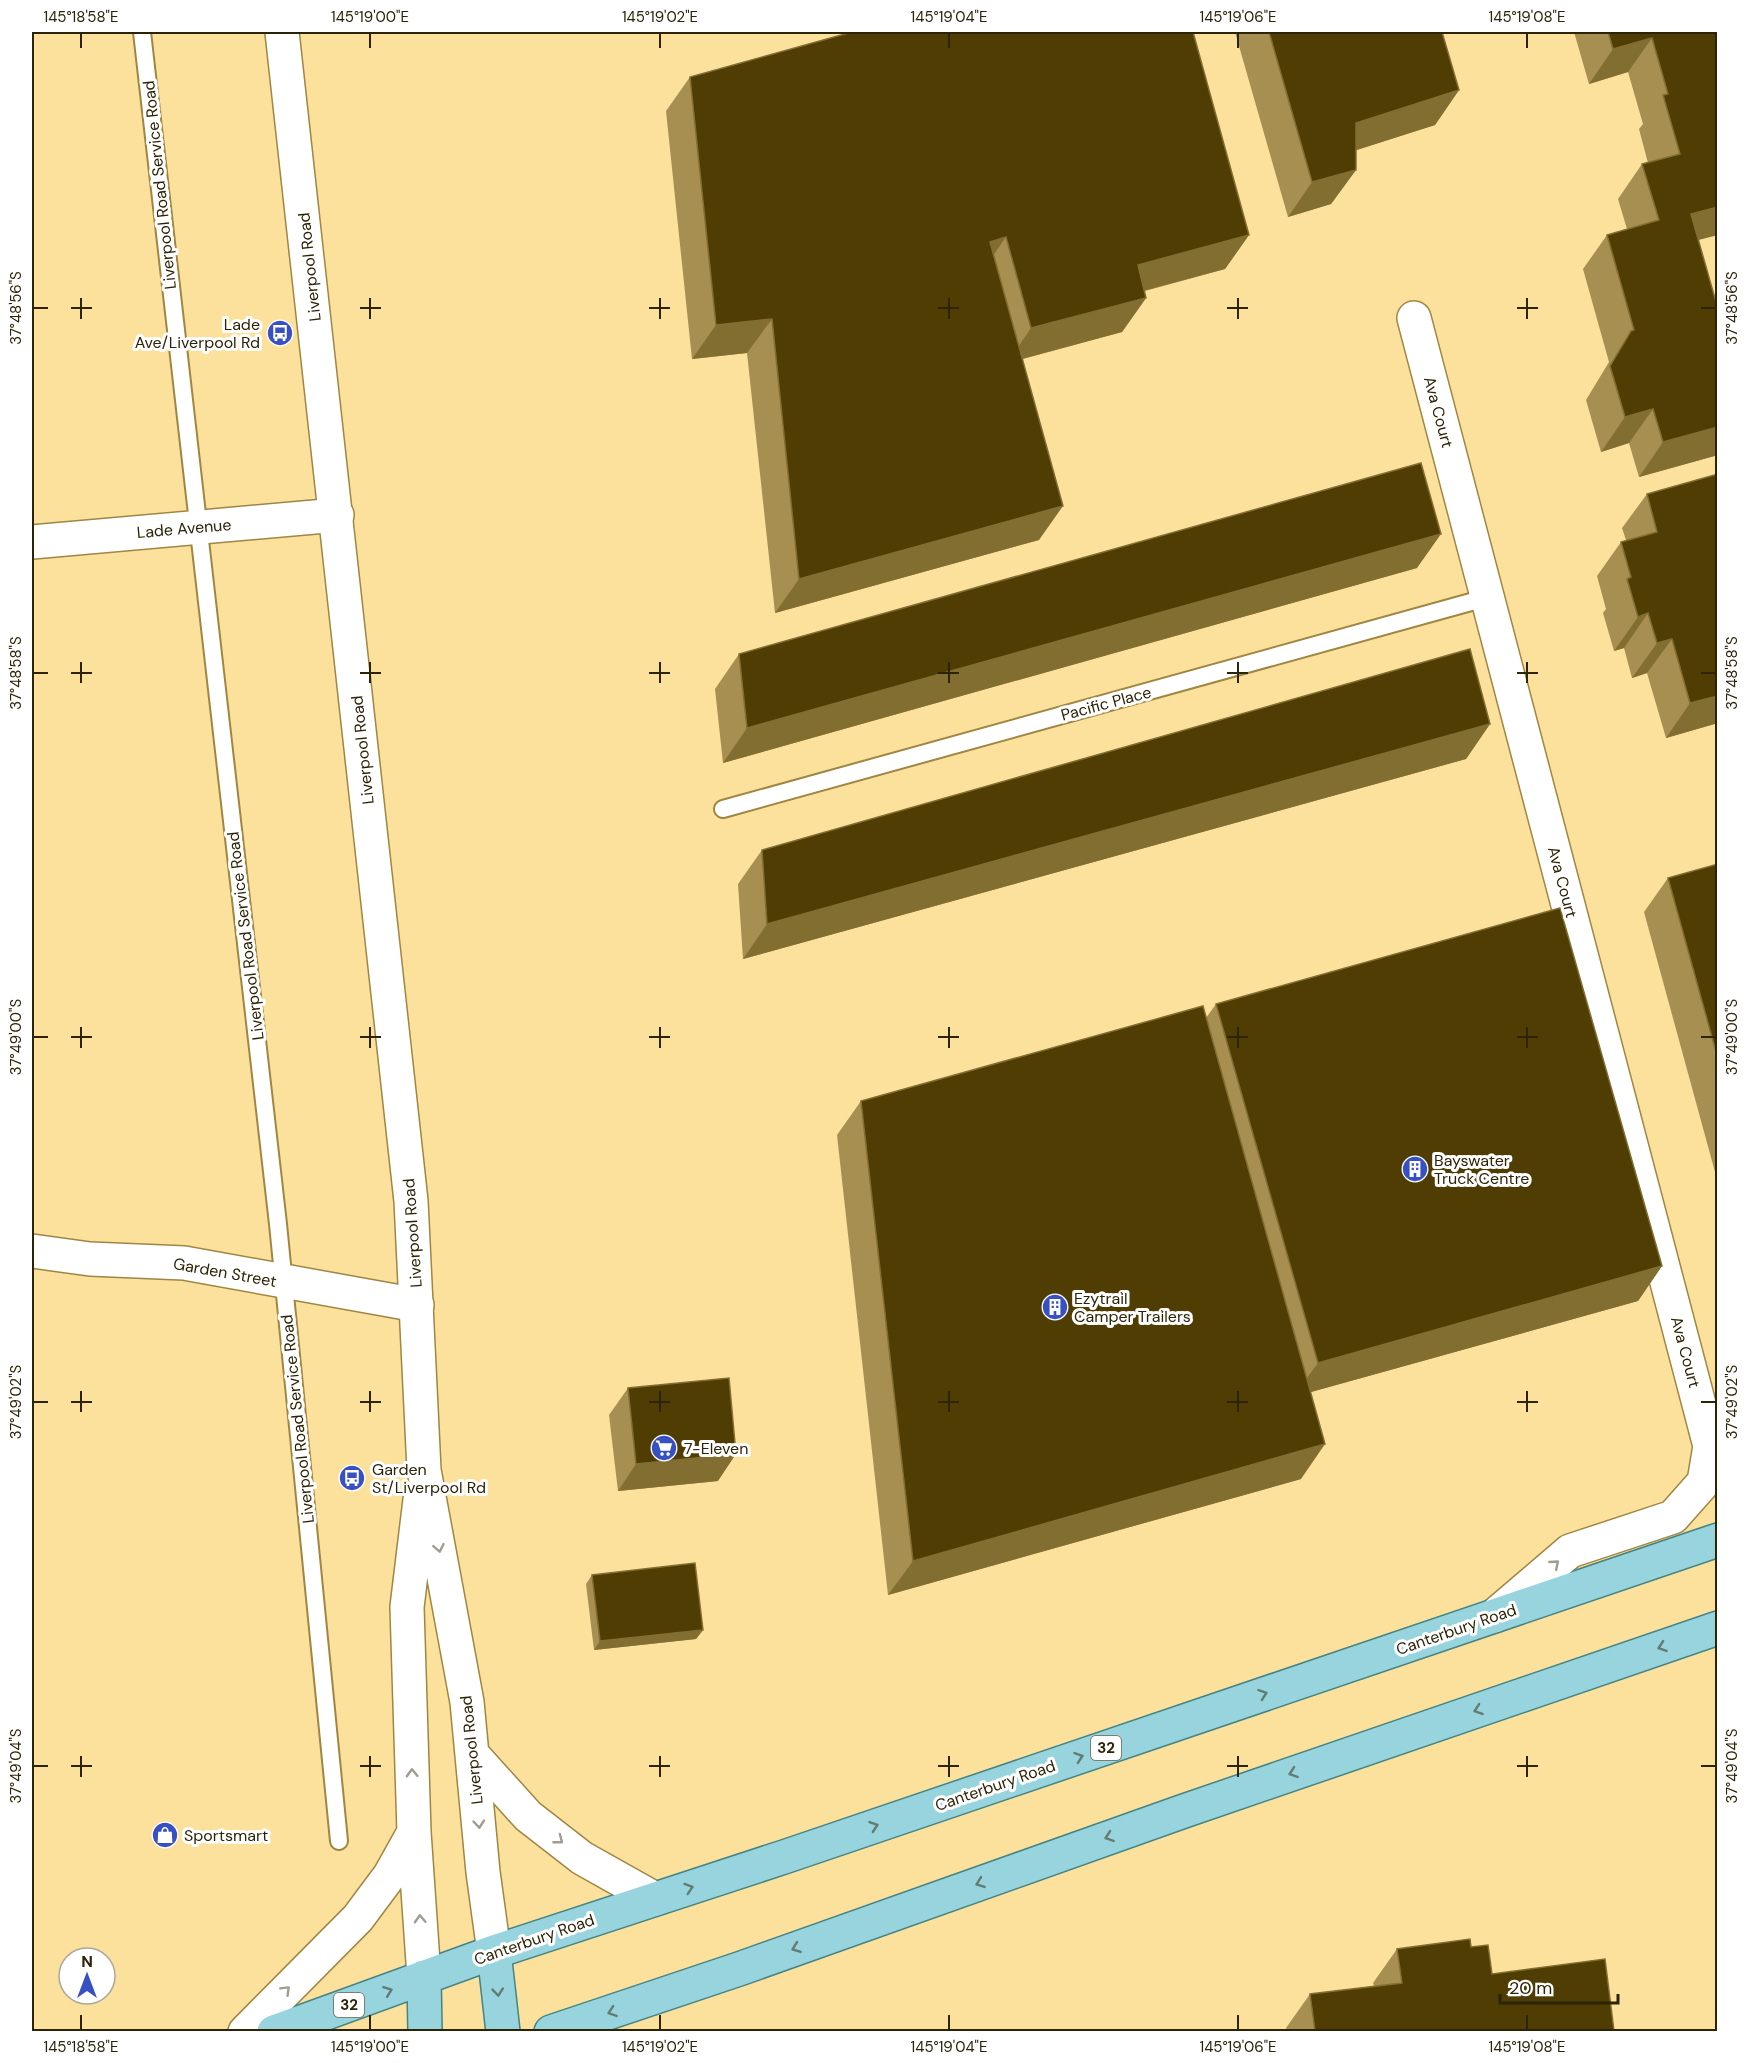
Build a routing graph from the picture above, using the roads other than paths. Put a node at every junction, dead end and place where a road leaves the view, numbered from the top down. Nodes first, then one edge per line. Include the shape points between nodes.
1 (142, 32) edge
2 (282, 32) edge
3 (1414, 318) dead end
4 (337, 515) junction
5 (198, 526) junction
6 (32, 542) edge
7 (1489, 597) junction
8 (723, 809) dead end
9 (32, 1251) edge
10 (284, 1282) junction
11 (417, 1305) junction
12 (1714, 1449) edge
13 (424, 1470) junction
14 (1718, 1540) edge
15 (1494, 1616) junction
16 (1718, 1628) edge
17 (472, 1755) junction
18 (414, 1832) junction
19 (339, 1841) dead end
20 (655, 1899) junction
21 (494, 1952) junction
22 (424, 1977) junction
23 (245, 2031) edge
24 (274, 2031) edge
25 (426, 2031) edge
26 (503, 2031) edge
27 (551, 2031) edge

1 - 5 lane, Liverpool Road Service Road
2 - 4 main road, Liverpool Road
3 - 7 main road, Ava Court
4 - 5 main road, Lade Avenue
4 - 11 main road, Liverpool Road via 411,1201
5 - 6 main road, Lade Avenue
5 - 10 lane, Liverpool Road Service Road
7 - 8 lane, Pacific Place
7 - 12 main road, Ava Court
9 - 10 main road, Garden Street via 90,1259 184,1263
10 - 11 main road, Garden Street
10 - 19 lane, Liverpool Road Service Road
11 - 13 main road, Liverpool Road
15 -> 12 main road, Ava Court via 1570,1551 1673,1517 1704,1482
13 -> 17 main road, Liverpool Road via 467,1702
18 -> 13 main road, Liverpool Road via 408,1607
14 - 15 main road, Canterbury Road / 32
20 -> 15 main road, Canterbury Road / 32
16 -> 27 main road
17 -> 20 main road via 537,1824 582,1858
17 -> 21 main road, Liverpool Road
22 -> 18 main road, Liverpool Road
23 -> 18 main road via 357,1918 390,1875
20 - 21 main road, Canterbury Road / 32
21 - 22 main road, Canterbury Road / 32
21 -> 26 main road, Liverpool Road
24 -> 22 main road, Canterbury Road / 32
22 - 25 main road, Liverpool Road

